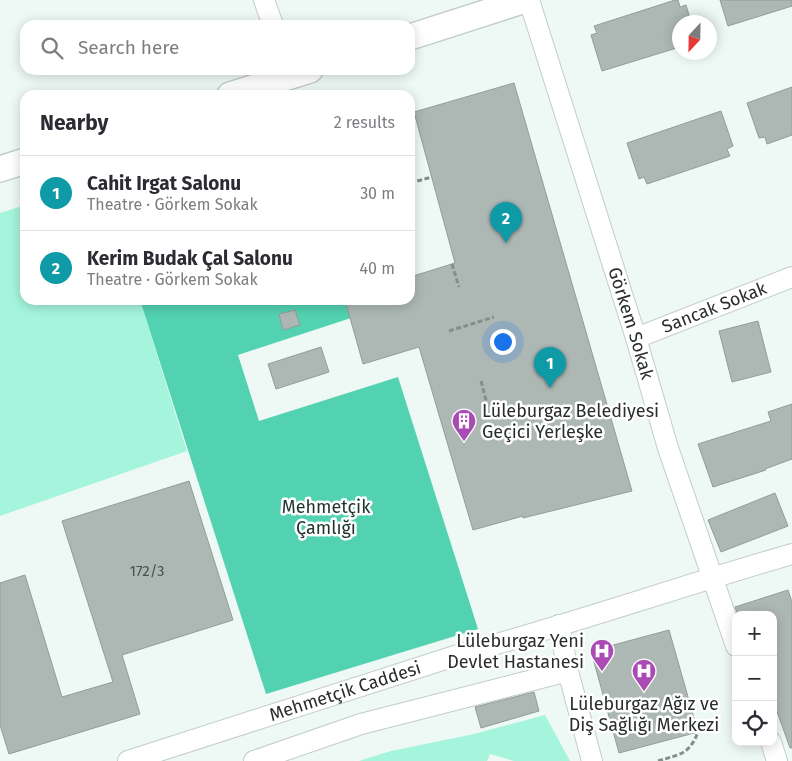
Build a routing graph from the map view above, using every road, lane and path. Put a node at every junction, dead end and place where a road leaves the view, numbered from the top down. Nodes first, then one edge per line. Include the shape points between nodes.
1 (264, 0) edge
2 (525, 0) edge
3 (529, 0) edge
4 (271, 20) edge
5 (415, 36) edge
6 (288, 75) edge
7 (245, 90) edge
8 (20, 163) edge
9 (0, 169) edge
10 (432, 177) dead end
11 (415, 182) edge
12 (452, 264) dead end
13 (792, 277) edge
14 (459, 287) dead end
15 (494, 317) dead end
16 (449, 331) dead end
17 (636, 338) junction
18 (481, 381) dead end
19 (487, 404) dead end
20 (792, 554) edge
21 (711, 577) junction
22 (560, 625) junction
23 (732, 635) edge
24 (568, 671) junction
25 (698, 732) dead end
26 (128, 761) edge
27 (254, 761) edge
28 (592, 761) edge
29 (658, 761) edge

1 - 4 street
2 - 5 main road
3 - 17 street, Görkem Sokak
6 - 7 main road
8 - 9 main road
10 - 11 path
12 - 14 path
13 - 17 street, Sancak Sokak
15 - 16 path
17 - 21 street, Görkem Sokak
18 - 19 path
20 - 21 street, Mehmetçik Caddesi
21 - 22 street, Mehmetçik Caddesi
21 - 23 street, Görkem Sokak
22 - 24 street
22 - 26 street, Mehmetçik Caddesi
24 - 27 street via 361,724
24 - 28 street
25 - 29 path via 693,746 682,754

